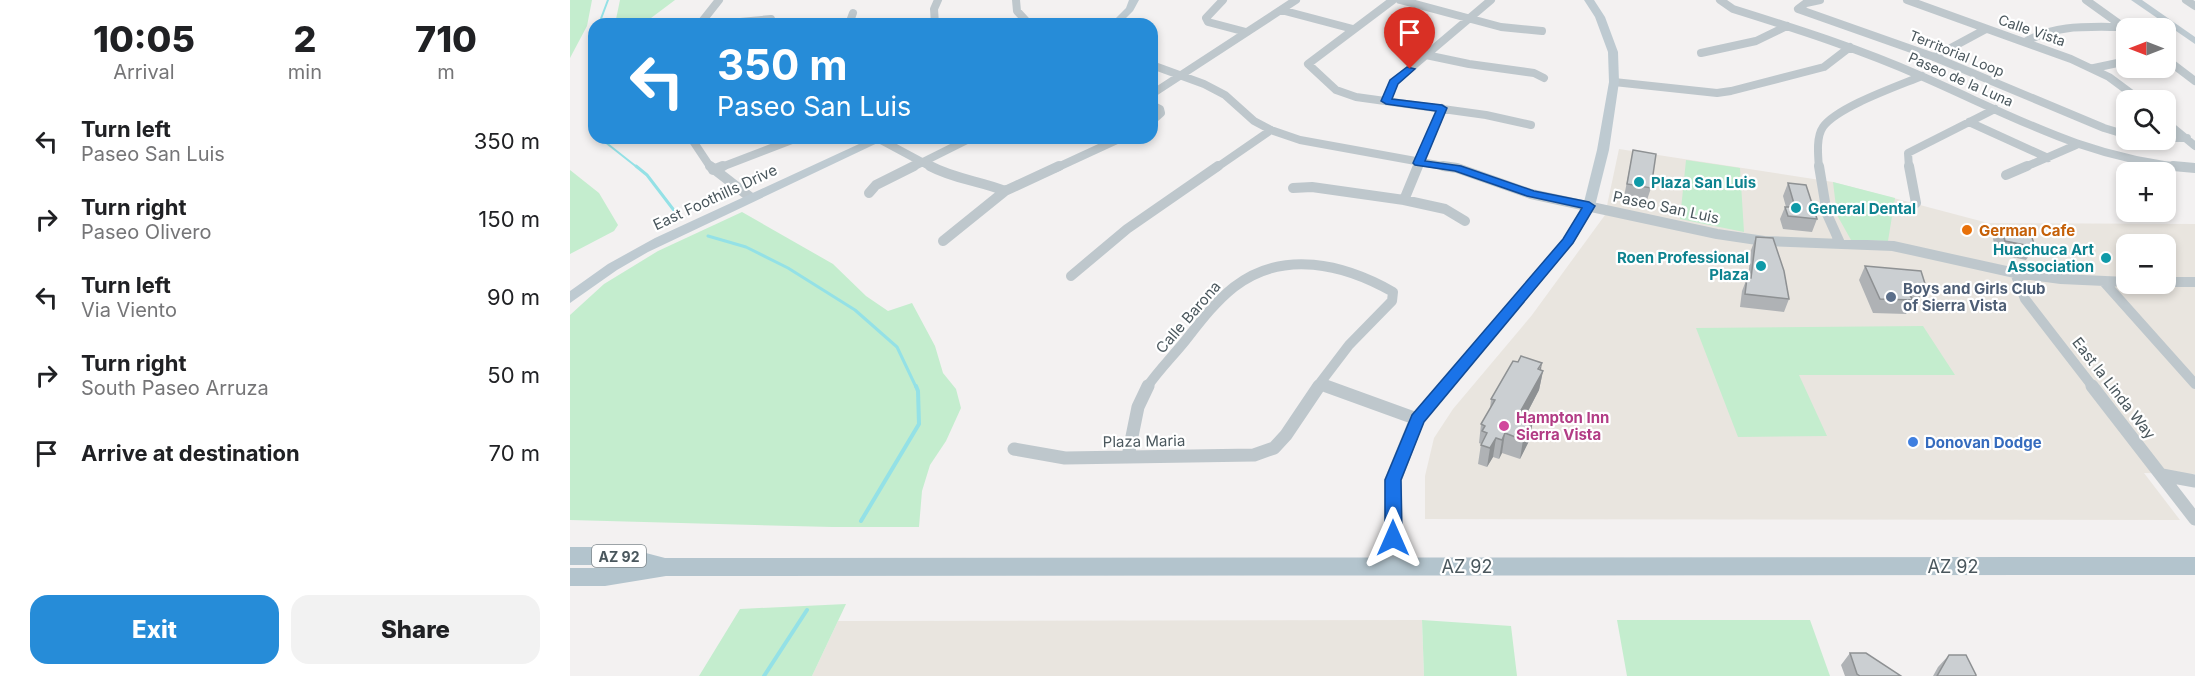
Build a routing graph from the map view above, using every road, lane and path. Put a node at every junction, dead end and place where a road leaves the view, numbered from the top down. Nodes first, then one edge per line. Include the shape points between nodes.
1 (719, 0) edge
2 (938, 0) edge
3 (1016, 0) edge
4 (1134, 0) edge
5 (1223, 0) edge
6 (1296, 0) edge
7 (1393, 0) edge
8 (1400, 0) edge
9 (1491, 0) edge
10 (1589, 0) edge
11 (1720, 0) edge
12 (1820, 0) edge
13 (1907, 0) edge
14 (2086, 0) edge
15 (2136, 0) edge
16 (2186, 0) edge
17 (1788, 3) dead end
18 (2195, 6) edge
19 (1800, 7) junction
20 (1281, 10) junction
21 (853, 13) dead end
22 (705, 18) edge
23 (851, 18) edge
24 (935, 18) edge
25 (1023, 18) edge
26 (1121, 18) edge
27 (1471, 20) junction
28 (2116, 22) edge
29 (1787, 26) junction
30 (2116, 28) edge
31 (1353, 29) junction
32 (1986, 29) junction
33 (1542, 31) dead end
34 (1246, 32) junction
35 (1890, 32) dead end
36 (1882, 37) junction
37 (2195, 40) edge
38 (2025, 42) junction
39 (1850, 47) junction
40 (1701, 53) dead end
41 (1426, 56) junction
42 (1934, 57) junction
43 (2116, 63) edge
44 (1158, 67) edge
45 (2176, 67) edge
46 (2094, 68) junction
47 (1181, 75) junction
48 (1922, 76) junction
49 (1544, 78) dead end
50 (2195, 81) edge
51 (1614, 82) junction
52 (2031, 85) dead end
53 (1158, 89) edge
54 (2127, 90) edge
55 (2018, 92) junction
56 (1386, 101) junction
57 (1442, 108) junction
58 (1995, 109) junction
59 (1969, 122) junction
60 (1531, 125) dead end
61 (2176, 129) edge
62 (1271, 130) junction
63 (2116, 132) edge
64 (2190, 138) edge
65 (695, 144) edge
66 (781, 144) edge
67 (869, 144) edge
68 (889, 144) edge
69 (960, 144) edge
70 (1107, 144) edge
71 (2076, 145) junction
72 (2195, 146) edge
73 (2048, 158) junction
74 (921, 163) junction
75 (1419, 163) junction
76 (2195, 168) edge
77 (713, 170) junction
78 (2006, 175) dead end
79 (1293, 189) dead end
80 (1005, 191) junction
81 (869, 193) dead end
82 (750, 197) junction
83 (1404, 200) junction
84 (1916, 202) dead end
85 (1589, 206) junction
86 (1465, 221) dead end
87 (943, 241) dead end
88 (1840, 243) junction
89 (2015, 273) junction
90 (1071, 276) dead end
91 (2104, 282) junction
92 (2116, 282) edge
93 (2176, 282) edge
94 (2195, 282) edge
95 (570, 298) edge
96 (1321, 384) junction
97 (2195, 384) edge
98 (1417, 419) junction
99 (1014, 449) dead end
100 (1128, 456) junction
101 (2162, 475) junction
102 (2195, 481) edge
103 (2195, 519) edge
104 (570, 555) edge
105 (1394, 566) junction
106 (2195, 566) edge
107 (666, 567) junction
108 (570, 577) edge

1 - 22 street
2 - 24 street
3 - 25 street via 1017,12
4 - 26 street
5 - 34 street via 1206,18 1208,22
6 - 20 street
7 - 31 street
8 - 27 street
9 - 27 street
10 - 51 street via 1613,52
11 - 29 street, Paseo de la Luna via 1733,9
12 - 19 street
13 - 32 street, Calle Vista
14 - 28 street
15 - 37 street
16 - 18 street
17 - 19 street, Territorial Loop
19 - 36 street, Territorial Loop
20 - 31 street
20 - 34 street
21 - 23 street
27 - 33 street
27 - 41 street
29 - 39 street, Paseo de la Luna
29 - 40 street via 1758,42
30 - 38 street via 2055,28
31 - 56 street via 1308,64 1336,90
32 - 38 street, Calle Vista
32 - 42 street
34 - 47 street
35 - 36 street
36 - 42 street, Territorial Loop
38 - 46 street, Calle Vista
39 - 48 street, Paseo de la Luna
39 - 51 street via 1824,67 1731,91 1717,93
41 - 49 street via 1534,73
41 - 56 street via 1393,82
42 - 55 street, Territorial Loop
43 - 46 street
44 - 47 street, Paseo San Luis
45 - 50 street
46 - 54 street, Calle Vista
47 - 53 street
47 - 62 street, Paseo San Luis via 1225,94 1254,121
48 - 58 street, Paseo de la Luna
48 - 88 street via 1840,114 1823,126 1818,136 1827,216
51 - 85 street
52 - 55 street
55 - 63 street, Territorial Loop
56 - 57 street
57 - 60 street
57 - 75 street
58 - 59 street
58 - 71 street, Paseo de la Luna
59 - 73 street
59 - 84 street via 1908,153
61 - 64 street
62 - 75 street, Paseo San Luis via 1327,146
62 - 90 street via 1127,229
64 - 72 street
65 - 77 street
66 - 77 street
67 - 82 street, East Foothills Drive
68 - 74 street
69 - 74 street
70 - 80 street
71 - 73 street
71 - 76 street, Paseo de la Luna via 2136,163
73 - 78 street
74 - 80 street via 947,175
74 - 81 street via 876,185
75 - 83 street
75 - 85 street, Paseo San Luis via 1457,168 1531,194
77 - 82 street
79 - 83 street via 1312,187
80 - 87 street
82 - 95 street, East Foothills Drive via 650,246 606,271
83 - 86 street via 1445,209
85 - 88 street, Paseo San Luis via 1764,241
85 - 98 street via 1568,241
88 - 89 street, Paseo San Luis via 1893,246
89 - 91 street, Paseo San Luis
89 - 101 street, East la Linda Way via 2025,299
91 - 92 street, Paseo San Luis
91 - 97 street
93 - 94 street
96 - 98 street
96 - 100 street, Plaza Maria via 1274,448 1254,455
96 - 100 street, Calle Barona via 1349,345 1392,301 1393,292 1350,270 1330,265 1302,264 1254,274 1236,285 1197,325 1143,394
98 - 105 street via 1393,480
99 - 100 street, Plaza Maria via 1065,458
101 - 102 street
101 - 103 street, East la Linda Way
104 - 107 main road, AZ 92 via 623,556
105 - 106 main road, AZ 92 / AZ 92
105 - 107 main road, AZ 92 / AZ 92
107 - 108 main road, AZ 92 via 605,577

